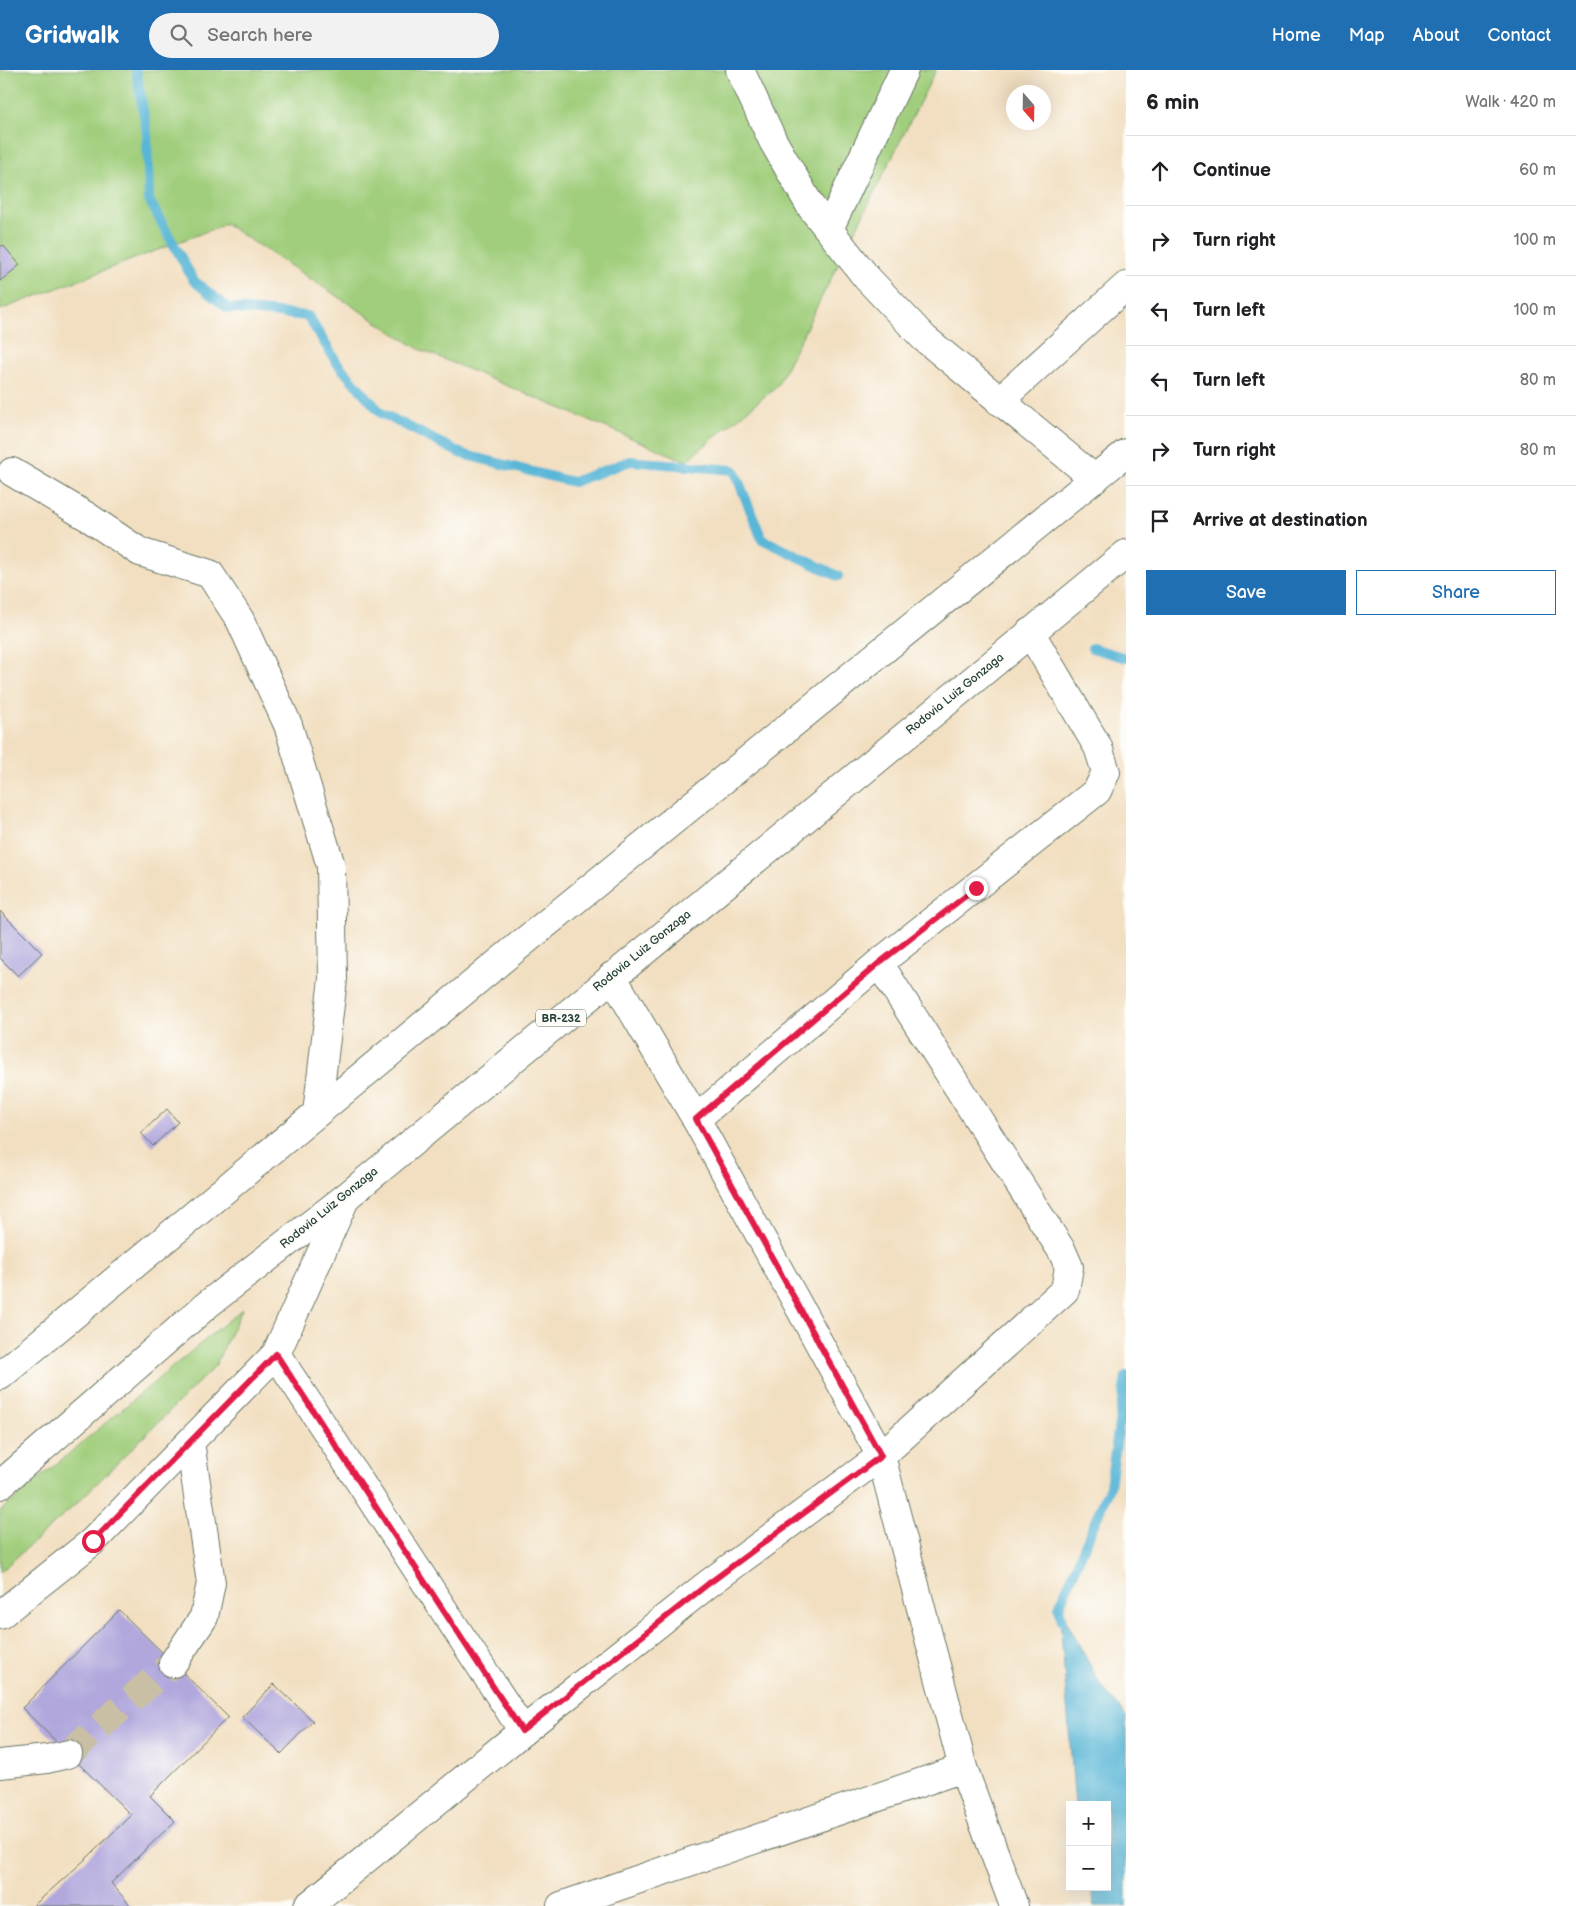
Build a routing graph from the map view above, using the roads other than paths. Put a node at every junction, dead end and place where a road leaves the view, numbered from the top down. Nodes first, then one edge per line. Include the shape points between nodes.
1 (740, 70) edge
2 (904, 70) edge
3 (829, 229) junction
4 (1126, 286) edge
5 (1000, 401) junction
6 (1126, 453) edge
7 (12, 472) dead end
8 (1095, 479) junction
9 (1126, 554) edge
10 (1030, 632) junction
11 (879, 963) junction
12 (612, 976) junction
13 (317, 1113) junction
14 (696, 1119) junction
15 (346, 1197) junction
16 (276, 1354) junction
17 (0, 1376) edge
18 (190, 1442) junction
19 (881, 1456) junction
20 (0, 1485) edge
21 (0, 1615) edge
22 (173, 1663) tunnel mouth
23 (522, 1731) junction
24 (68, 1754) tunnel mouth
25 (0, 1764) edge
26 (963, 1768) junction
27 (308, 1906) edge
28 (561, 1906) edge
29 (1014, 1906) edge

1 - 3 main road via 773,141 811,206
2 - 3 main road
3 - 5 main road via 867,278 924,338
4 - 5 main road
5 - 8 main road
6 - 8 main road
7 - 13 main road via 140,552 210,574 240,620 288,725 331,866 334,980
8 - 13 main road
9 - 10 main road, Rodovia Luiz Gonzaga / BR-232
10 - 11 main road via 1098,747 1106,772 1097,791
10 - 12 main road, Rodovia Luiz Gonzaga / BR-232
11 - 14 main road
11 - 19 main road via 1069,1266 1065,1290
12 - 14 main road
12 - 15 main road, Rodovia Luiz Gonzaga / BR-232
13 - 17 main road
14 - 19 main road
15 - 16 main road
15 - 20 main road, Rodovia Luiz Gonzaga / BR-232 via 208,1304
16 - 18 main road
16 - 23 main road
18 - 21 main road via 93,1541
18 - 22 main road via 211,1583 204,1617
19 - 23 main road via 708,1584
19 - 26 main road
23 - 27 main road
24 - 25 main road via 46,1760
26 - 28 main road
26 - 29 main road

